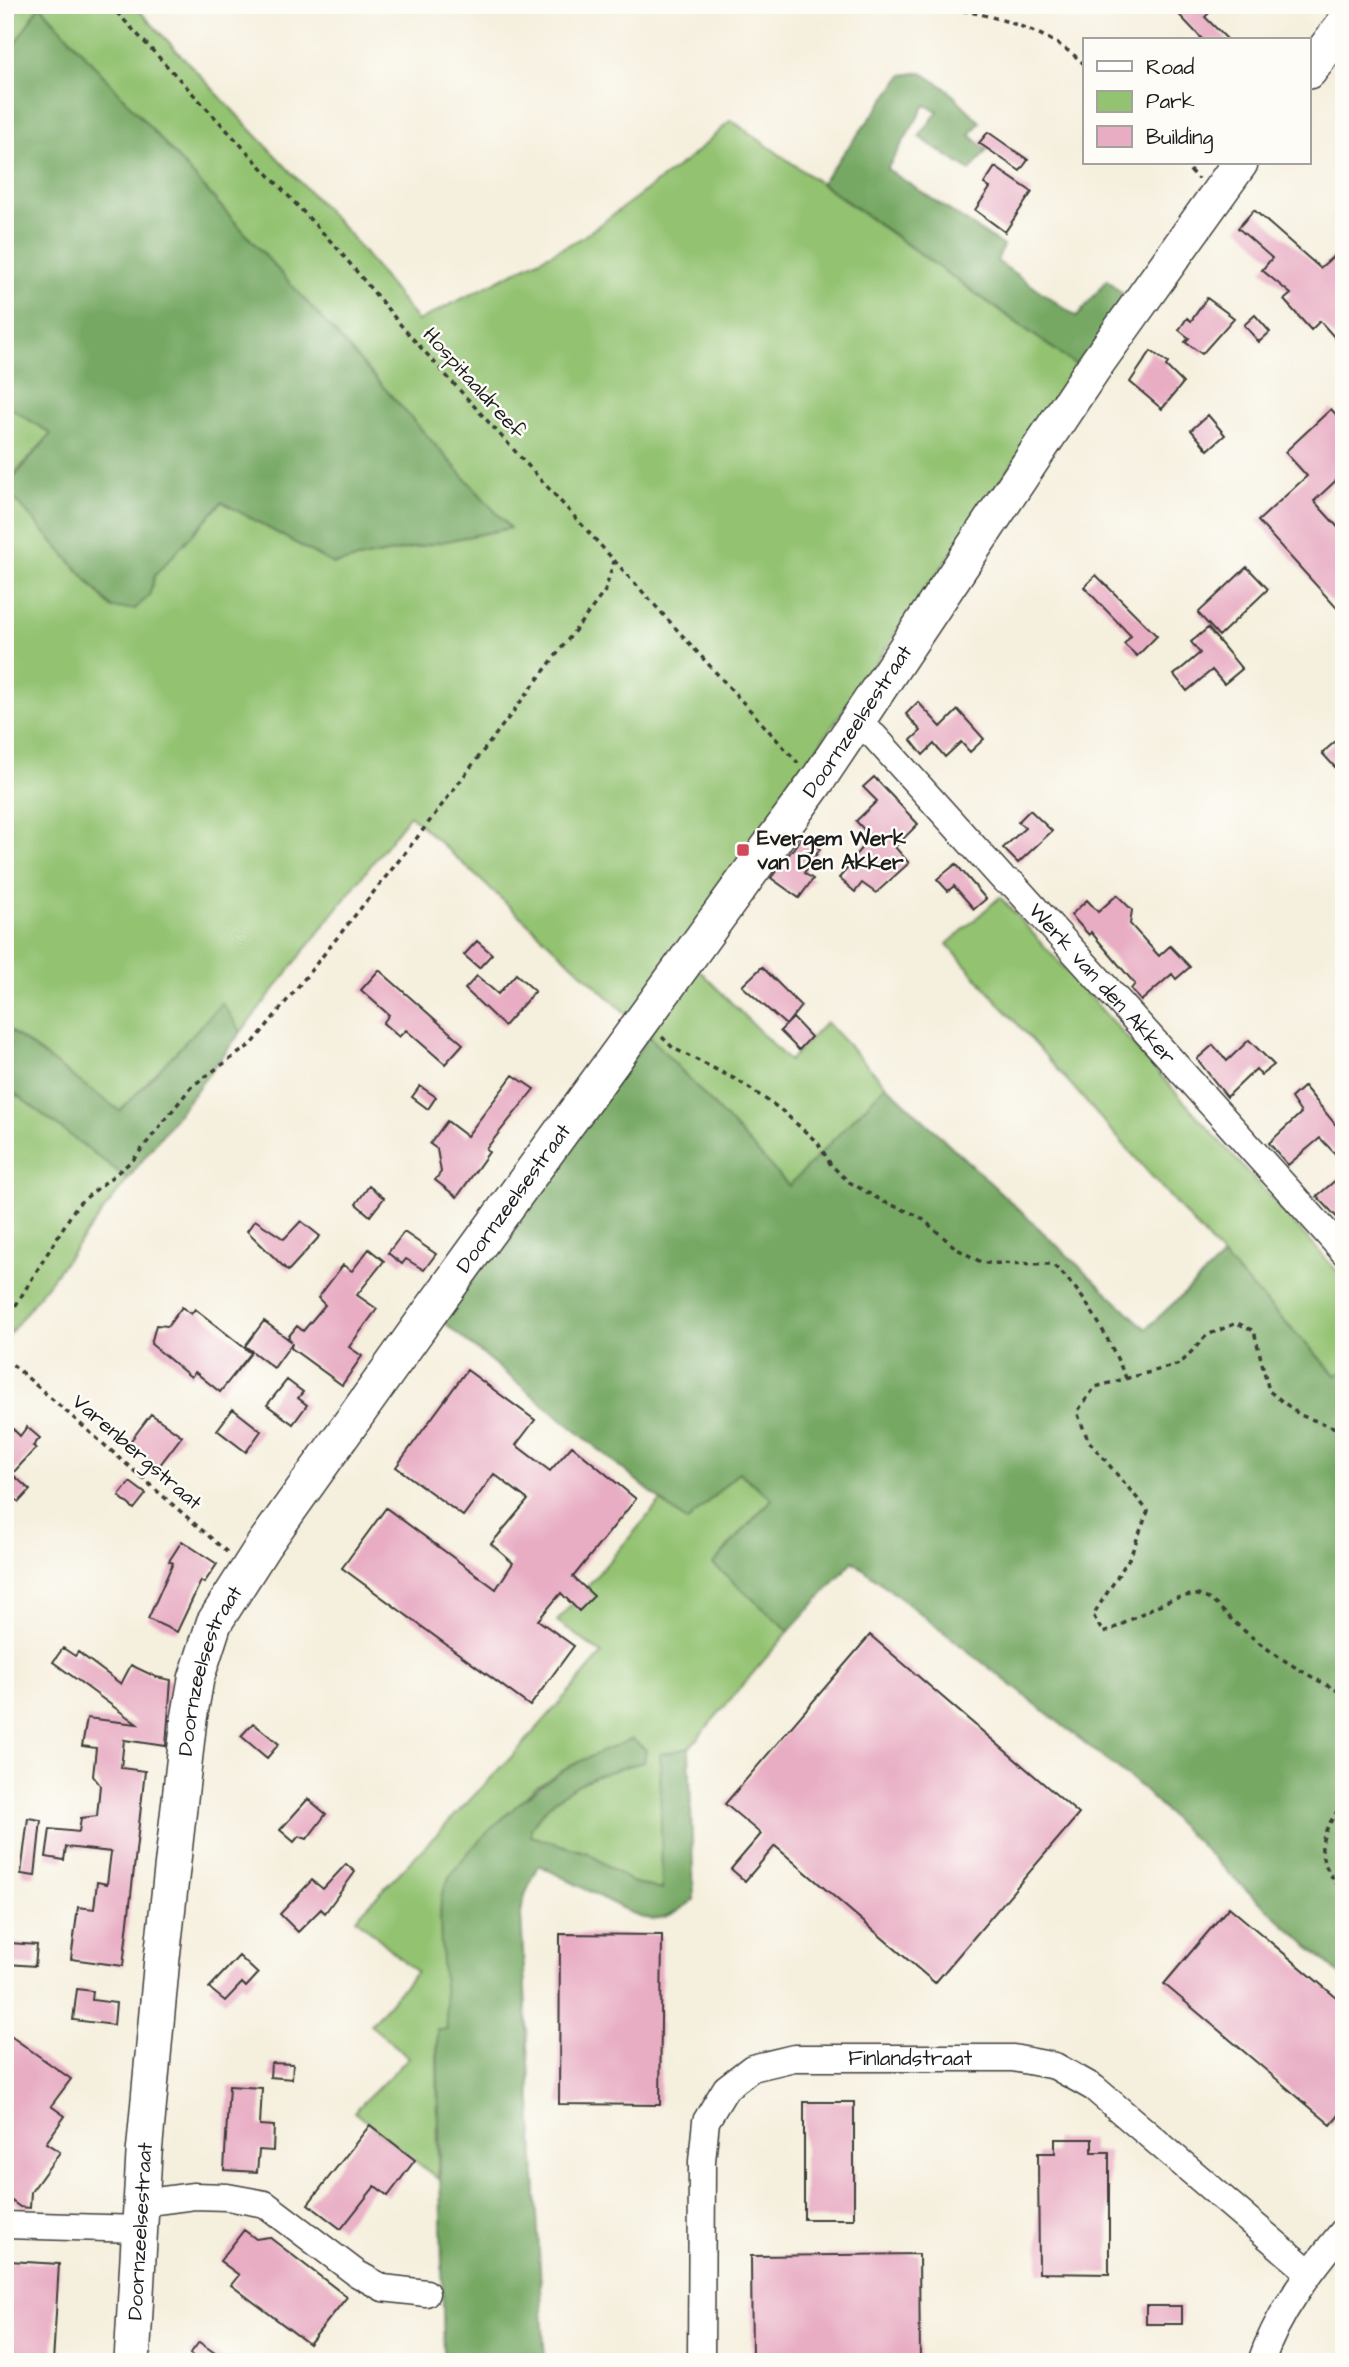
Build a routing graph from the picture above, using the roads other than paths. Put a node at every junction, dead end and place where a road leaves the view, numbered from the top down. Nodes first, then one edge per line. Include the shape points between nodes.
1 (1344, 24) edge
2 (1310, 70) edge
3 (1239, 164) edge
4 (856, 723) junction
5 (1344, 1252) edge
6 (140, 2216) junction
7 (5, 2225) edge
8 (1344, 2230) edge
9 (1309, 2272) junction
10 (426, 2292) dead end
11 (132, 2362) edge
12 (701, 2362) edge
13 (1261, 2362) edge

1 - 2 main road
3 - 4 main road, Doornzeelsestraat via 1079,389
4 - 5 street, Werk van den Akker via 874,736 1087,964
4 - 6 main road, Doornzeelsestraat via 248,1568 214,1623 189,1719
6 - 7 street
6 - 10 street via 194,2196 265,2204 383,2288
6 - 11 main road, Doornzeelsestraat
8 - 9 street
9 - 12 street, Finlandstraat via 1094,2088 1055,2066 1013,2058 794,2058 752,2068 726,2088 706,2121
9 - 13 street via 1270,2334

